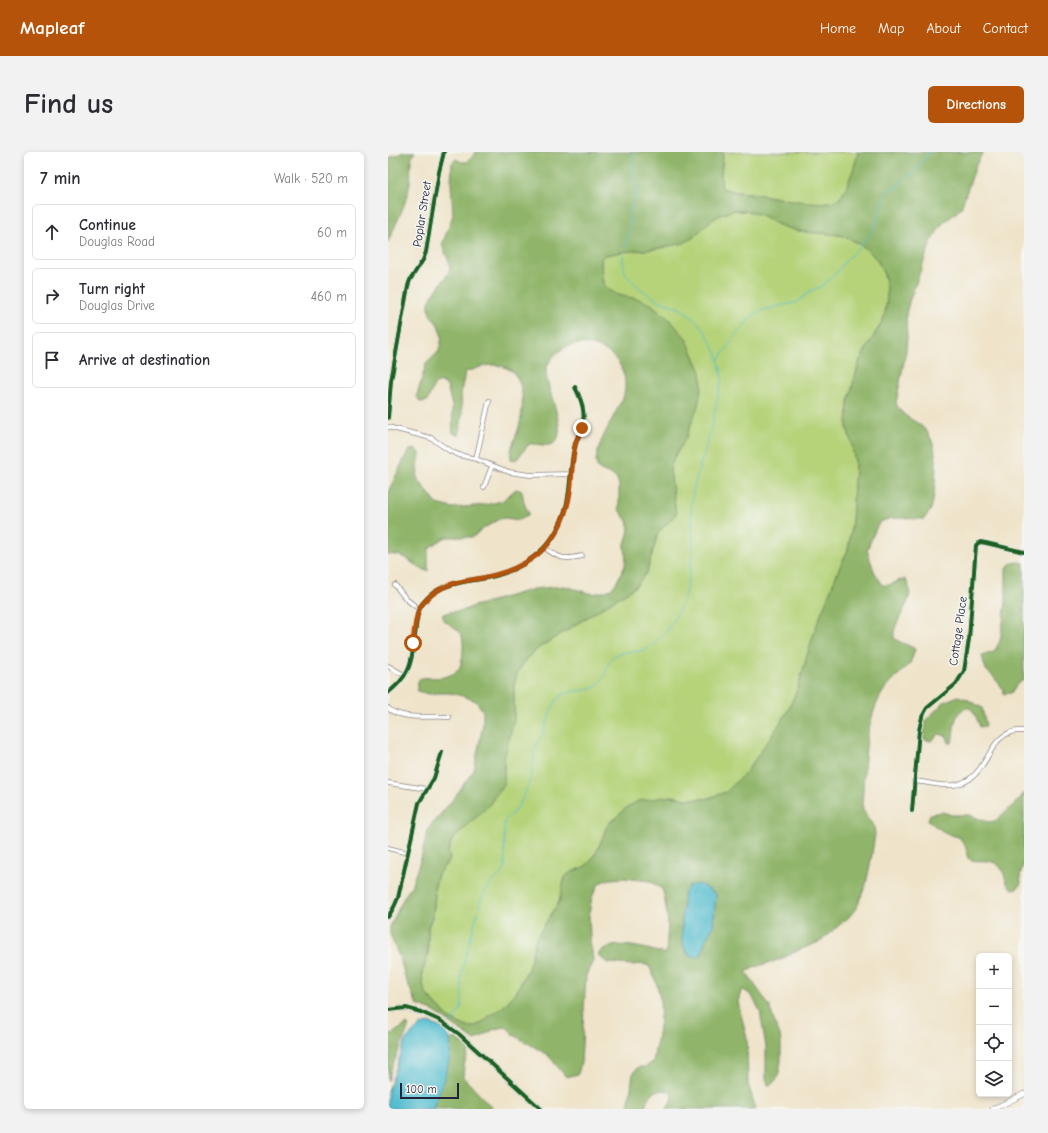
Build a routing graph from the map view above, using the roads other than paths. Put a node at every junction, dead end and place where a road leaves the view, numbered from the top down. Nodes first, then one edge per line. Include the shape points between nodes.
1 (444, 152) edge
2 (575, 387) dead end
3 (489, 401) dead end
4 (388, 418) edge
5 (388, 427) edge
6 (476, 459) junction
7 (492, 466) junction
8 (571, 474) junction
9 (484, 487) dead end
10 (545, 548) junction
11 (1024, 552) edge
12 (582, 556) dead end
13 (395, 585) dead end
14 (419, 609) junction
15 (388, 666) edge
16 (404, 675) junction
17 (388, 693) edge
18 (388, 708) edge
19 (448, 717) dead end
20 (1024, 731) edge
21 (442, 752) dead end
22 (914, 781) junction
23 (388, 782) edge
24 (427, 789) junction
25 (912, 812) dead end
26 (388, 848) edge
27 (408, 853) junction
28 (388, 917) edge
29 (388, 1010) edge
30 (1024, 1094) edge
31 (541, 1109) edge
32 (993, 1109) edge

1 - 4 street, Poplar Street via 438,172 426,252 410,280 404,304 391,381
2 - 8 street via 584,412
3 - 6 street
5 - 6 street via 431,438 450,451
6 - 7 street
7 - 8 street via 530,475
7 - 9 street
8 - 10 street via 566,509 556,532
10 - 12 street via 563,558
10 - 14 street via 512,569 439,588
11 - 22 street, Cottage Place via 980,542 976,545 975,580 964,671 956,684 928,708 922,717
13 - 14 street via 406,599
14 - 16 street via 410,662
15 - 16 street
16 - 17 street
18 - 19 street via 402,715
20 - 22 street via 1005,734 981,768 960,783 950,785
21 - 24 street via 438,768
22 - 25 street, Cottage Place
23 - 24 street
24 - 27 street via 419,803
26 - 27 street
27 - 28 street via 398,898
29 - 31 street via 406,1008 441,1021 459,1034
30 - 32 street

